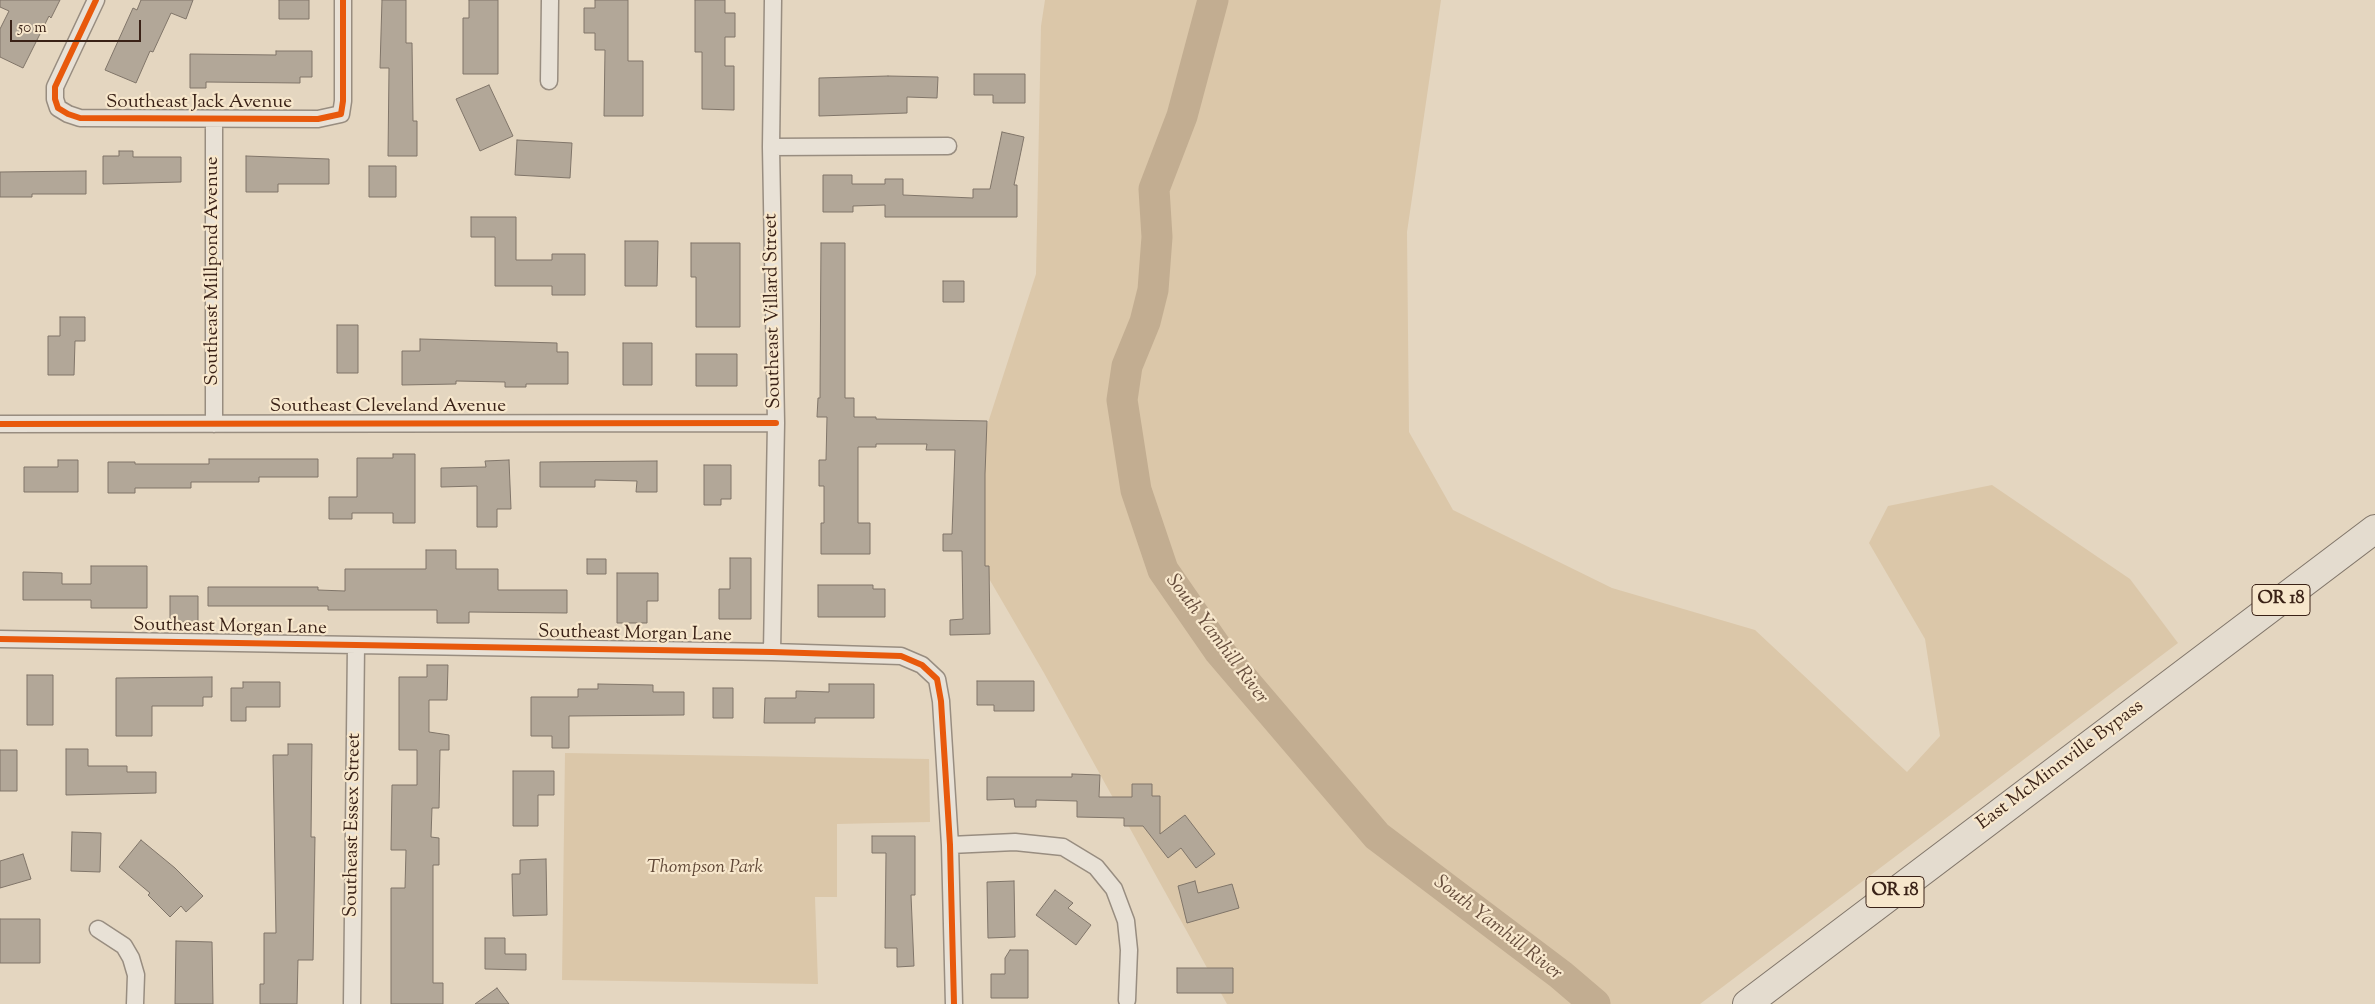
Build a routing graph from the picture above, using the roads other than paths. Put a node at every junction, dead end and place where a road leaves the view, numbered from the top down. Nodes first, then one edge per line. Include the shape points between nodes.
1 (96, 0) edge
2 (343, 0) edge
3 (550, 0) edge
4 (774, 0) edge
5 (549, 81) dead end
6 (214, 119) junction
7 (948, 146) dead end
8 (771, 147) junction
9 (776, 423) junction
10 (0, 424) edge
11 (214, 424) junction
12 (2375, 529) edge
13 (0, 639) edge
14 (356, 645) junction
15 (772, 652) junction
16 (950, 845) junction
17 (98, 929) dead end
18 (1127, 1000) dead end
19 (135, 1004) edge
20 (352, 1004) edge
21 (954, 1004) edge
22 (1747, 1004) edge

1 - 6 street, Southeast Jack Avenue via 55,87 58,108 80,118
2 - 6 street, Southeast Jack Avenue via 341,114 318,120
3 - 5 street
4 - 8 street, Southeast Villard Street
6 - 11 street, Southeast Millpond Avenue
7 - 8 street
8 - 9 street, Southeast Villard Street
9 - 11 street, Southeast Cleveland Avenue
9 - 15 street, Southeast Villard Street
10 - 11 street, Southeast Cleveland Avenue
12 - 22 highway, East McMinnville Bypass / OR 18
13 - 14 street, Southeast Morgan Lane
14 - 15 street, Southeast Morgan Lane
14 - 20 street, Southeast Essex Street
15 - 16 street, Southeast Morgan Lane via 901,656 922,665 936,679 941,701
16 - 18 street via 1015,842 1063,847 1096,868 1114,889 1126,921 1129,950
16 - 21 street, Southeast Morgan Lane
17 - 19 street via 124,946 131,958 136,975

